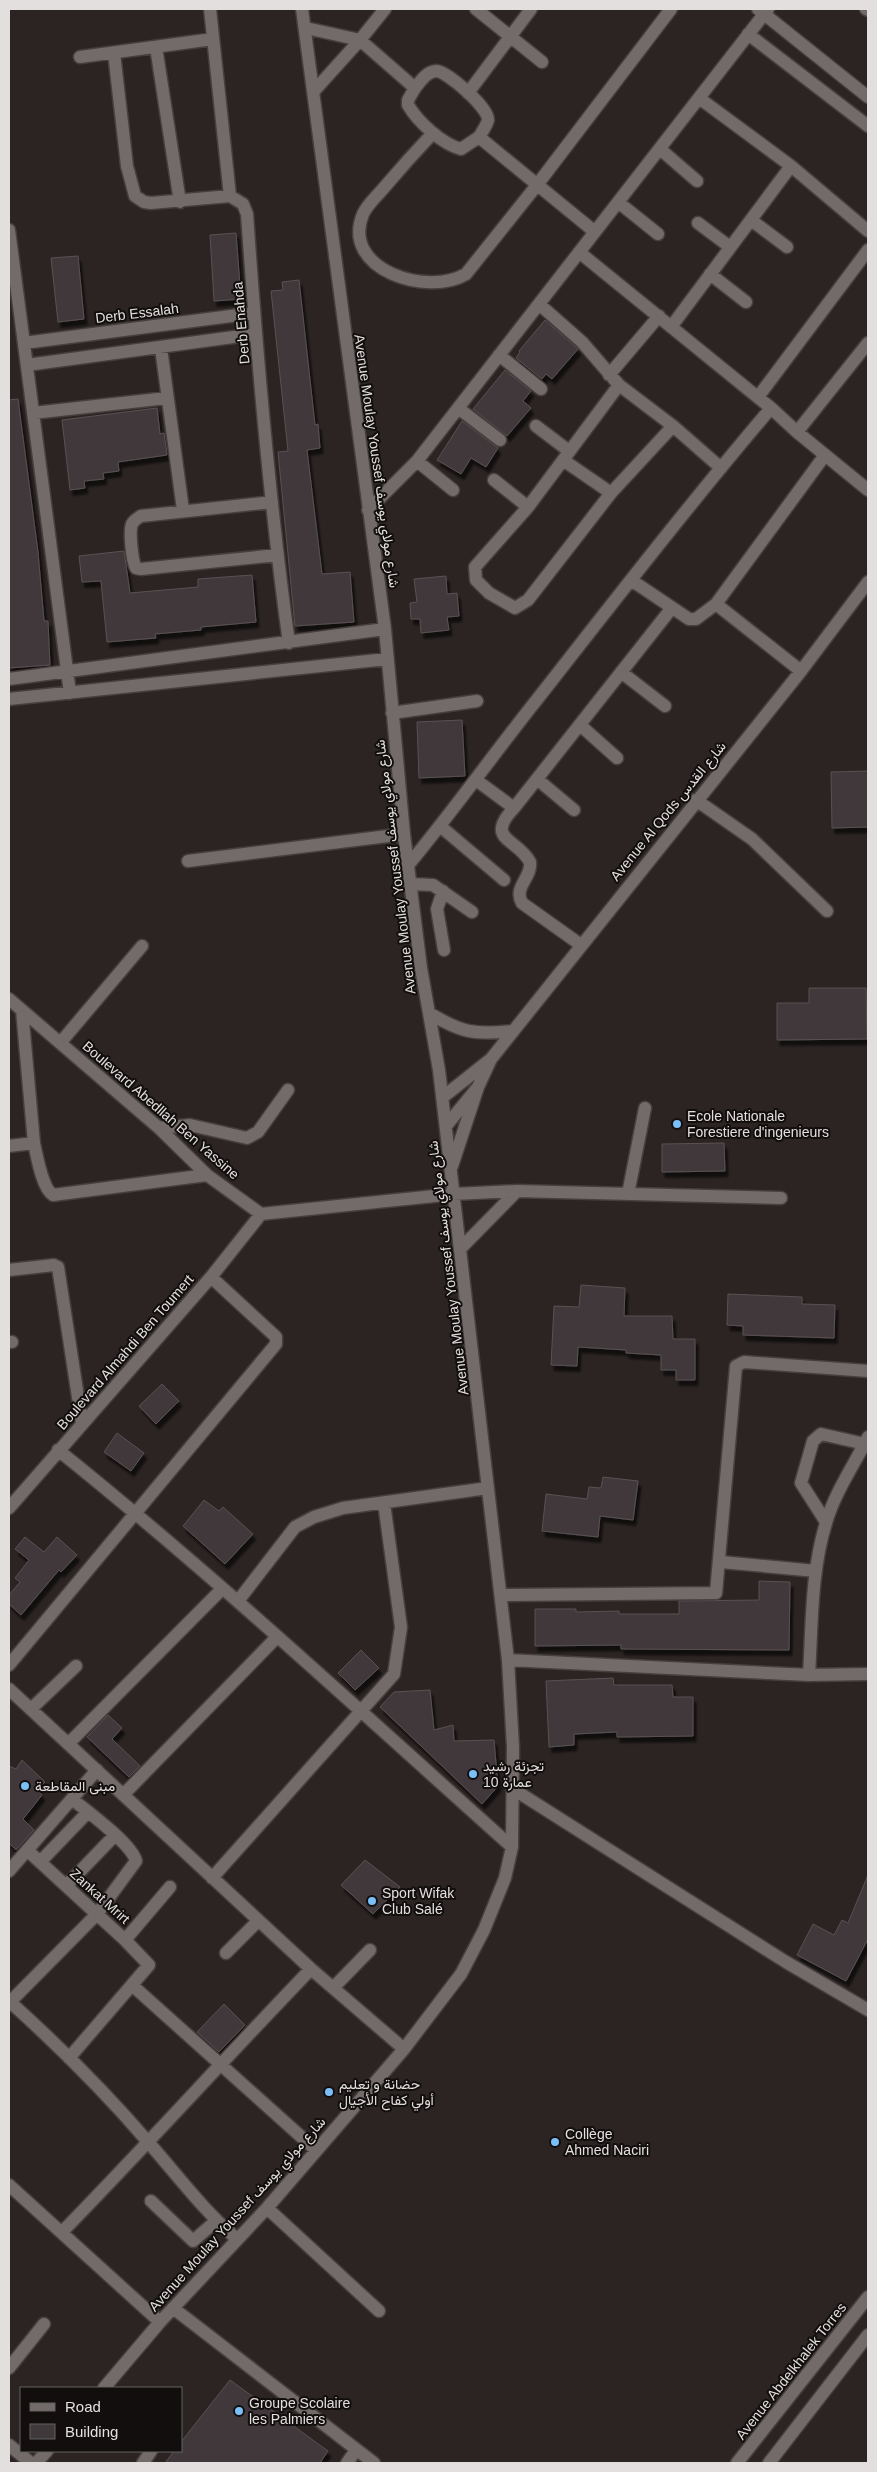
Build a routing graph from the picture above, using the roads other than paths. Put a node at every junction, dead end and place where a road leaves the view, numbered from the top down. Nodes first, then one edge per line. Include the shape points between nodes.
1 (210, 9) edge
2 (302, 9) edge
3 (384, 9) edge
4 (476, 9) edge
5 (531, 9) edge
6 (671, 9) edge
7 (763, 10) edge
8 (306, 28) junction
9 (748, 34) junction
10 (511, 35) junction
11 (213, 39) junction
12 (360, 40) junction
13 (156, 47) junction
14 (114, 53) junction
15 (80, 57) dead end
16 (542, 62) dead end
17 (415, 88) junction
18 (314, 91) junction
19 (468, 93) junction
20 (868, 97) edge
21 (699, 98) junction
22 (868, 126) edge
23 (434, 132) junction
24 (479, 137) junction
25 (660, 149) junction
26 (791, 166) junction
27 (697, 181) dead end
28 (538, 185) junction
29 (230, 196) junction
30 (180, 202) junction
31 (618, 202) junction
32 (751, 220) junction
33 (698, 223) dead end
34 (9, 230) edge
35 (868, 231) edge
36 (595, 232) junction
37 (658, 234) dead end
38 (730, 247) junction
39 (787, 247) dead end
40 (868, 250) edge
41 (580, 252) junction
42 (710, 274) junction
43 (746, 302) dead end
44 (539, 304) junction
45 (254, 314) junction
46 (659, 316) junction
47 (671, 327) junction
48 (256, 334) junction
49 (24, 343) junction
50 (868, 343) edge
51 (161, 348) junction
52 (499, 355) junction
53 (27, 365) junction
54 (609, 376) junction
55 (619, 385) junction
56 (541, 389) dead end
57 (758, 397) junction
58 (167, 398) junction
59 (458, 408) junction
60 (771, 408) junction
61 (33, 413) junction
62 (536, 426) dead end
63 (673, 426) junction
64 (797, 432) junction
65 (500, 440) dead end
66 (566, 455) junction
67 (825, 455) junction
68 (417, 461) junction
69 (721, 468) junction
70 (494, 480) dead end
71 (454, 490) dead end
72 (868, 490) edge
73 (611, 493) junction
74 (272, 502) junction
75 (528, 506) junction
76 (183, 510) junction
77 (368, 510) junction
78 (277, 555) junction
79 (631, 580) junction
80 (868, 582) edge
81 (716, 604) junction
82 (671, 609) junction
83 (384, 629) junction
84 (289, 642) junction
85 (387, 659) junction
86 (801, 671) junction
87 (68, 672) junction
88 (621, 672) junction
89 (9, 679) edge
90 (70, 693) junction
91 (9, 699) edge
92 (477, 701) dead end
93 (664, 706) dead end
94 (392, 712) junction
95 (580, 725) junction
96 (617, 758) dead end
97 (537, 779) junction
98 (476, 780) junction
99 (696, 800) junction
100 (514, 808) junction
101 (574, 810) dead end
102 (440, 826) junction
103 (404, 834) junction
104 (188, 861) dead end
105 (409, 864) junction
106 (504, 880) dead end
107 (411, 884) junction
108 (443, 891) junction
109 (472, 912) dead end
110 (827, 912) dead end
111 (581, 945) junction
112 (142, 946) dead end
113 (444, 950) dead end
114 (9, 998) edge
115 (22, 1010) junction
116 (429, 1013) junction
117 (514, 1031) junction
118 (61, 1042) junction
119 (491, 1059) junction
120 (478, 1087) junction
121 (288, 1090) dead end
122 (443, 1097) junction
123 (645, 1108) dead end
124 (446, 1126) junction
125 (159, 1128) junction
126 (34, 1143) junction
127 (9, 1146) edge
128 (451, 1171) junction
129 (207, 1175) junction
130 (517, 1191) junction
131 (454, 1194) junction
132 (628, 1194) junction
133 (781, 1198) dead end
134 (261, 1214) junction
135 (461, 1248) junction
136 (9, 1270) edge
137 (211, 1277) junction
138 (868, 1371) edge
139 (82, 1423) junction
140 (867, 1440) edge
141 (58, 1450) junction
142 (488, 1488) junction
143 (384, 1503) junction
144 (9, 1508) edge
145 (135, 1512) junction
146 (826, 1522) junction
147 (721, 1562) junction
148 (816, 1571) junction
149 (222, 1589) junction
150 (501, 1595) junction
151 (238, 1601) junction
152 (277, 1637) junction
153 (508, 1660) junction
154 (9, 1665) edge
155 (76, 1666) dead end
156 (868, 1674) edge
157 (809, 1675) junction
158 (9, 1689) edge
159 (31, 1709) junction
160 (360, 1711) junction
161 (68, 1744) junction
162 (98, 1770) junction
163 (513, 1788) junction
164 (123, 1795) junction
165 (72, 1799) junction
166 (88, 1812) junction
167 (115, 1835) junction
168 (512, 1847) junction
169 (27, 1850) junction
170 (40, 1862) junction
171 (9, 1871) edge
172 (212, 1878) junction
173 (66, 1886) junction
174 (170, 1887) dead end
175 (97, 1914) junction
176 (258, 1921) junction
177 (125, 1940) junction
178 (370, 1950) dead end
179 (226, 1953) dead end
180 (311, 1969) junction
181 (133, 1986) junction
182 (333, 1988) junction
183 (9, 2002) edge
184 (868, 2010) edge
185 (404, 2048) junction
186 (70, 2058) junction
187 (220, 2063) junction
188 (149, 2143) junction
189 (316, 2150) junction
190 (9, 2185) edge
191 (151, 2201) dead end
192 (266, 2208) junction
193 (216, 2221) junction
194 (62, 2232) junction
195 (236, 2239) junction
196 (868, 2298) edge
197 (173, 2308) junction
198 (378, 2311) dead end
199 (160, 2322) junction
200 (44, 2324) dead end
201 (868, 2335) edge
202 (9, 2368) edge
203 (111, 2386) edge
204 (9, 2444) edge
205 (356, 2450) junction
206 (46, 2452) edge
207 (150, 2452) edge
208 (31, 2463) edge
209 (36, 2463) edge
210 (143, 2463) edge
211 (347, 2463) edge
212 (374, 2463) edge
213 (737, 2463) edge
214 (769, 2463) edge

1 - 11 street
2 - 8 street, Avenue Moulay Youssef شارع مولاي يوسف
3 - 12 street
4 - 10 street
5 - 10 street
6 - 28 street
7 - 9 street
7 - 20 street
8 - 12 street
8 - 18 street, Avenue Moulay Youssef شارع مولاي يوسف
9 - 21 street
9 - 22 street
10 - 16 street
10 - 19 street
11 - 13 street
11 - 29 street
12 - 17 street
12 - 18 street
13 - 14 street
13 - 30 street
14 - 15 street
14 - 30 street via 127,166 135,196 151,203
17 - 19 street via 427,74 438,71 449,75
17 - 23 street via 408,105
18 - 77 street, Avenue Moulay Youssef شارع مولاي يوسف
19 - 24 street via 488,117
21 - 25 street
21 - 26 street
23 - 24 street via 461,149
23 - 28 street via 363,214 360,244 376,265 428,284 456,280 466,274
24 - 28 street
25 - 27 street
25 - 31 street
26 - 32 street
26 - 35 street
28 - 36 street
29 - 30 street
29 - 45 street, Derb Enahda via 243,204 248,214
31 - 36 street
31 - 37 street
32 - 38 street
32 - 39 street
33 - 38 street
34 - 49 street
36 - 41 street
38 - 42 street
40 - 57 street
41 - 44 street
41 - 46 street
42 - 43 street
42 - 47 street
44 - 52 street
44 - 54 street via 582,342
45 - 48 street, Derb Enahda
45 - 49 street, Derb Essalah
46 - 47 street
46 - 54 street
47 - 57 street
48 - 51 street
48 - 74 street, Derb Enahda
49 - 53 street
50 - 64 street
51 - 53 street
51 - 58 street
52 - 56 street
52 - 59 street
53 - 61 street
54 - 55 street
55 - 63 street
55 - 66 street
57 - 60 street
58 - 61 street
58 - 76 street
59 - 65 street
59 - 68 street
60 - 64 street
60 - 69 street
61 - 87 street
62 - 66 street
63 - 69 street
63 - 73 street
64 - 67 street
66 - 73 street
66 - 75 street
67 - 72 street
67 - 81 street
68 - 71 street
68 - 77 street
69 - 79 street
70 - 75 street
73 - 75 street via 536,592 515,608 489,593 476,580 474,571
74 - 76 street
74 - 78 street, Derb Enahda
76 - 78 street via 141,516 132,524 136,568
77 - 83 street, Avenue Moulay Youssef شارع مولاي يوسف
78 - 84 street, Derb Enahda
79 - 82 street
79 - 98 street
80 - 86 street, Avenue Al Qods شارع القدس
81 - 82 street via 692,620
81 - 86 street
82 - 88 street
83 - 84 street
83 - 85 street, Avenue Moulay Youssef شارع مولاي يوسف
84 - 87 street
85 - 90 street
85 - 94 street, Avenue Moulay Youssef شارع مولاي يوسف
86 - 99 street, Avenue Al Qods شارع القدس
87 - 89 street
87 - 90 street
88 - 93 street
88 - 95 street
90 - 91 street
92 - 94 street
94 - 103 street, Avenue Moulay Youssef شارع مولاي يوسف
95 - 96 street
95 - 97 street
97 - 100 street
97 - 101 street
98 - 100 street
98 - 102 street
99 - 110 street via 752,838
99 - 111 street, Avenue Al Qods شارع القدس
100 - 111 street via 503,819 501,829 505,838 530,862 519,897 522,903
102 - 105 street
102 - 106 street
103 - 104 street
103 - 105 street, Avenue Moulay Youssef شارع مولاي يوسف
105 - 107 street, Avenue Moulay Youssef شارع مولاي يوسف
107 - 108 street via 433,885
107 - 116 street, Avenue Moulay Youssef شارع مولاي يوسف
108 - 109 street
108 - 113 street via 437,909
111 - 117 street, Avenue Al Qods شارع القدس
112 - 118 street
114 - 115 street, Boulevard Abedllah Ben Yassine
115 - 118 street, Boulevard Abedllah Ben Yassine
115 - 126 street
116 - 117 street via 462,1031
116 - 122 street, Avenue Moulay Youssef شارع مولاي يوسف
117 - 119 street, Avenue Al Qods شارع القدس
118 - 125 street, Boulevard Abedllah Ben Yassine
119 - 120 street, Avenue Al Qods شارع القدس
119 - 122 street, Avenue Al Qods شارع القدس
120 - 124 street, Avenue Al Qods شارع القدس
120 - 128 street
121 - 125 street via 258,1132 247,1138 190,1125
122 - 124 street, Avenue Moulay Youssef شارع مولاي يوسف
123 - 132 street
124 - 128 street, Avenue Moulay Youssef شارع مولاي يوسف
125 - 129 street, Boulevard Abedllah Ben Yassine
126 - 127 street
126 - 129 street via 39,1168 48,1192 53,1195
128 - 131 street, Avenue Moulay Youssef شارع مولاي يوسف
129 - 134 street, Boulevard Abedllah Ben Yassine
130 - 131 street
130 - 132 street
130 - 135 street
131 - 134 street
131 - 135 street, Avenue Moulay Youssef شارع مولاي يوسف
132 - 133 street
134 - 137 street, Boulevard Almahdi Ben Toumert
135 - 142 street, Avenue Moulay Youssef شارع مولاي يوسف
136 - 139 street via 54,1264 58,1267
137 - 139 street, Boulevard Almahdi Ben Toumert
137 - 145 street via 277,1342
138 - 147 street via 744,1362 736,1366
139 - 141 street, Boulevard Almahdi Ben Toumert
140 - 146 street via 832,1504
140 - 146 street via 821,1434 813,1441 801,1483
141 - 144 street, Boulevard Almahdi Ben Toumert
141 - 145 street
142 - 143 street
142 - 150 street, Avenue Moulay Youssef شارع مولاي يوسف
143 - 151 street via 343,1508 314,1516 295,1527
143 - 160 street via 401,1627 394,1674
145 - 149 street
145 - 154 street
146 - 148 street
147 - 148 street
147 - 150 street via 718,1591 712,1595
148 - 157 street
149 - 151 street
149 - 161 street
150 - 153 street, Avenue Moulay Youssef شارع مولاي يوسف
151 - 152 street
152 - 160 street
152 - 164 street
153 - 157 street
153 - 163 street, Avenue Moulay Youssef شارع مولاي يوسف
155 - 159 street
156 - 157 street
158 - 159 street
159 - 161 street
160 - 168 street
160 - 172 street
161 - 162 street
162 - 164 street
162 - 165 street
163 - 168 street, Avenue Moulay Youssef شارع مولاي يوسف
163 - 184 street via 786,1962
164 - 172 street
165 - 166 street
165 - 169 street
166 - 167 street
166 - 170 street
167 - 173 street
167 - 175 street via 134,1854 136,1861
168 - 185 street, Avenue Moulay Youssef شارع مولاي يوسف via 505,1878 484,1930 461,1974
169 - 170 street, Zankat Mrirt
169 - 171 street
170 - 173 street, Zankat Mrirt
172 - 176 street
173 - 175 street, Zankat Mrirt
174 - 177 street
175 - 177 street, Zankat Mrirt
175 - 183 street
176 - 179 street
176 - 180 street
177 - 181 street, Zankat Mrirt via 148,1963
178 - 182 street
180 - 182 street
180 - 187 street
181 - 186 street
181 - 187 street
182 - 185 street
183 - 186 street
185 - 189 street, Avenue Moulay Youssef شارع مولاي يوسف
186 - 188 street
187 - 188 street
187 - 189 street
188 - 193 street
188 - 194 street
189 - 192 street, Avenue Moulay Youssef شارع مولاي يوسف
190 - 194 street
191 - 193 street via 193,2241
192 - 195 street, Avenue Moulay Youssef شارع مولاي يوسف
192 - 198 street
193 - 195 street
194 - 199 street
195 - 197 street, Avenue Moulay Youssef شارع مولاي يوسف
196 - 213 street, Avenue Abdelkhalek Torres
197 - 199 street, Avenue Moulay Youssef شارع مولاي يوسف
197 - 205 street
199 - 203 street, Avenue Moulay Youssef شارع مولاي يوسف
200 - 202 street
201 - 214 street
204 - 208 street
205 - 211 street
205 - 212 street
206 - 209 street
207 - 210 street

